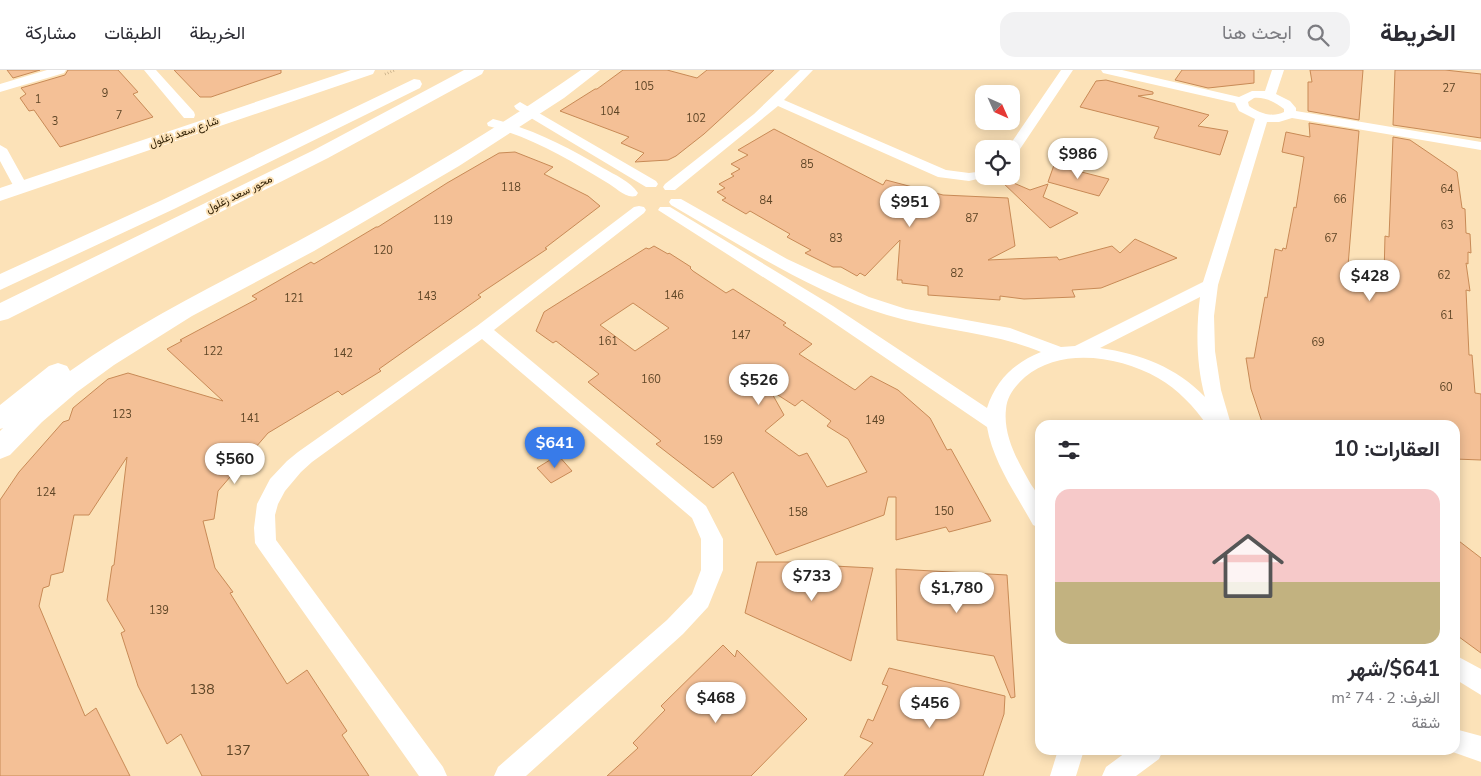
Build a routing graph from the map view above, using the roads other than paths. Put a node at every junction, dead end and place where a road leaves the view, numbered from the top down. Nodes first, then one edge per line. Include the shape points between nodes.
1 (60, 70) edge
2 (150, 70) edge
3 (329, 70) edge
4 (367, 70) edge
5 (441, 70) edge
6 (476, 70) edge
7 (573, 70) edge
8 (592, 70) edge
9 (808, 70) edge
10 (1067, 70) edge
11 (1107, 70) edge
12 (1278, 70) edge
13 (0, 88) edge
14 (1269, 96) junction
15 (1241, 101) junction
16 (777, 102) junction
17 (525, 110) junction
18 (1290, 114) junction
19 (189, 115) junction
20 (1262, 117) junction
21 (502, 125) junction
22 (1446, 139) junction
23 (1019, 140) edge
24 (1481, 146) edge
25 (0, 149) edge
26 (1481, 160) edge
27 (975, 176) edge
28 (12, 180) edge
29 (651, 184) junction
30 (0, 195) edge
31 (670, 199) junction
32 (635, 202) junction
33 (0, 283) edge
34 (1210, 285) junction
35 (0, 313) edge
36 (483, 330) junction
37 (1068, 353) junction
38 (0, 419) edge
39 (1214, 420) edge
40 (1221, 420) edge
41 (996, 423) junction
42 (0, 448) edge
43 (1035, 510) edge
44 (1460, 669) edge
45 (1481, 683) edge
46 (1460, 743) edge
47 (1481, 749) edge
48 (1069, 755) edge
49 (1143, 755) edge
50 (434, 776) edge
51 (507, 776) edge
52 (1063, 776) edge
53 (1115, 776) edge

1 - 13 street
2 - 19 street
3 - 19 street, شارع سعد زغلول
4 - 28 street, شارع سعد زغلول
5 - 33 street, محور سعد زغلول via 184,197
6 - 35 street, محور سعد زغلول via 321,154
7 - 17 street
8 - 17 street
9 - 16 street
10 - 23 street
11 - 15 street
12 - 14 street
14 - 15 street via 1248,96
14 - 18 street via 1287,104
15 - 20 street via 1244,108
16 - 27 street via 943,174
16 - 31 street via 725,145
17 - 21 street
17 - 29 street
18 - 20 street via 1283,118
18 - 22 street
19 - 28 street, شارع سعد زغلول
20 - 34 street
21 - 32 street via 554,145 622,185
21 - 38 street via 130,324 52,376
21 - 42 street via 308,245 135,339 96,364 64,388
22 - 24 street
22 - 26 street
25 - 28 street
28 - 30 street, شارع سعد زغلول
29 - 31 street
29 - 32 street via 639,187
31 - 32 street via 656,212
31 - 37 street via 850,297 893,311 1009,334
31 - 41 street via 827,310
32 - 36 street
34 - 37 street
34 - 40 street via 1206,351
36 - 50 street via 305,457 284,476 269,498 263,521 266,543
36 - 51 street via 699,512 712,539 712,570 700,600 675,627
37 - 39 street via 1125,358 1158,370 1200,402
37 - 41 street via 1032,362 1012,377 999,398
41 - 43 street via 1004,450
44 - 45 street
46 - 47 street
48 - 52 street
49 - 53 street

